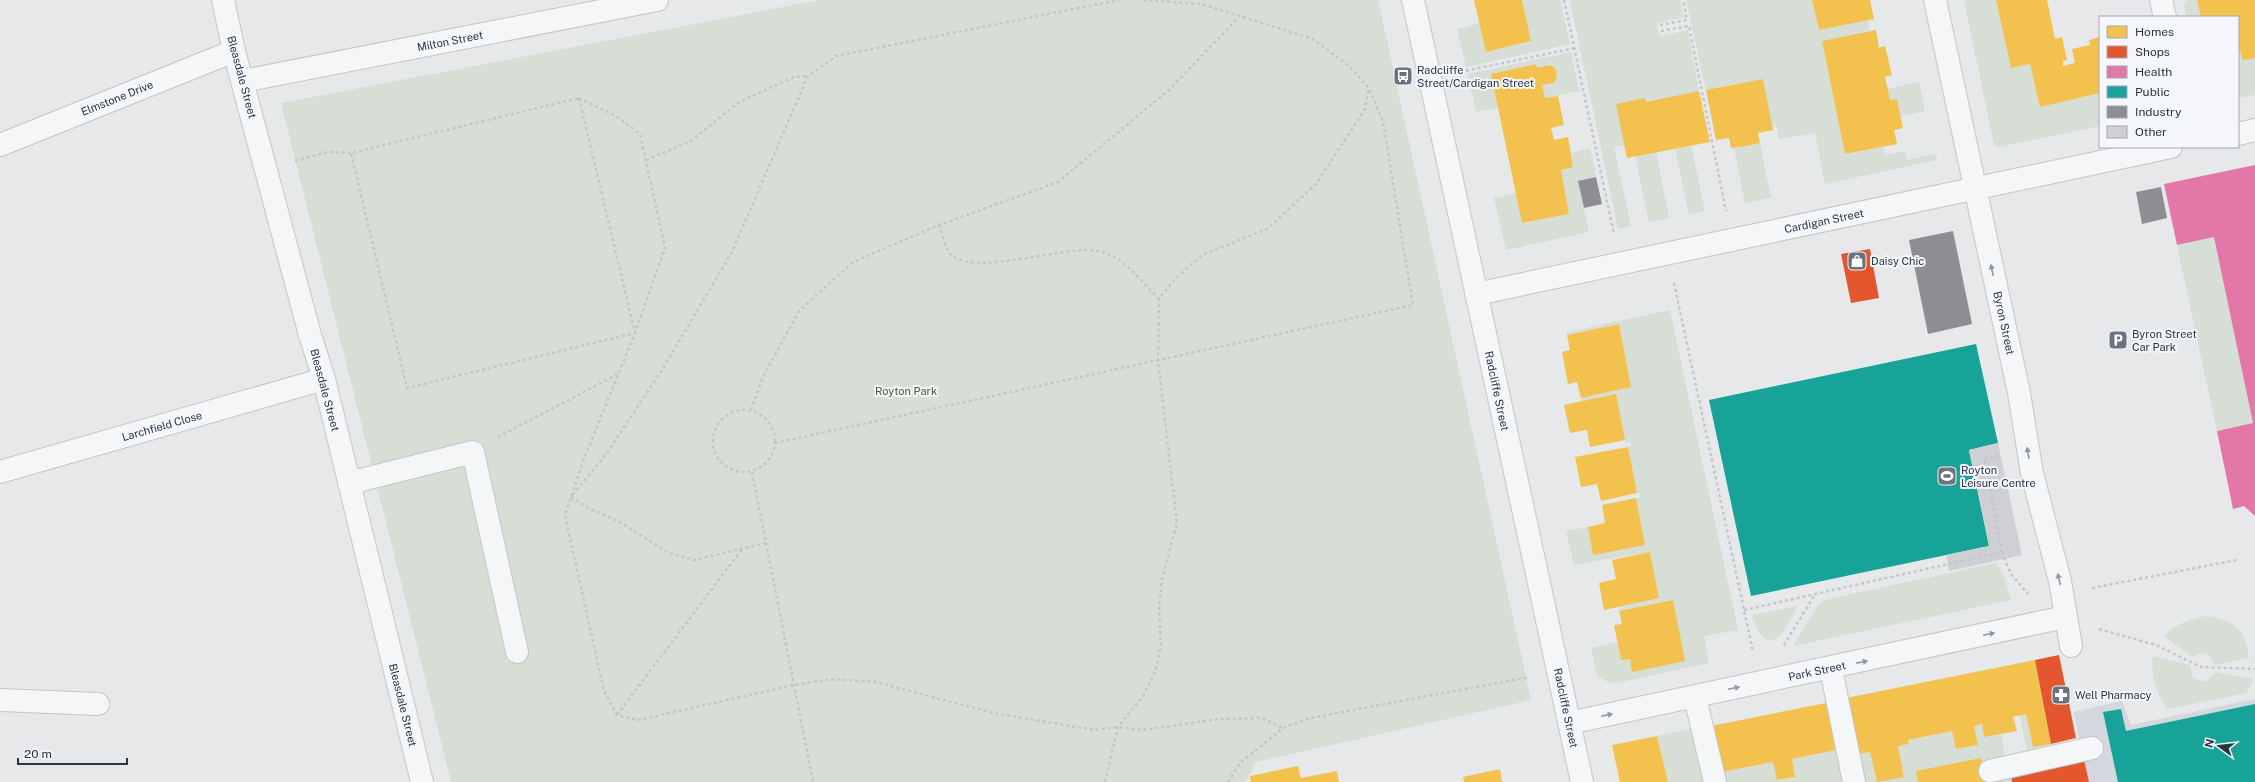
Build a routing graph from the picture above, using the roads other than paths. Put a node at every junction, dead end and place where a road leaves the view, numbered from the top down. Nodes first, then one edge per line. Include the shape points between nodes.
1 (223, 0) edge
2 (657, 0) edge
3 (1413, 0) edge
4 (1935, 0) edge
5 (2162, 0) edge
6 (2165, 16) edge
7 (234, 51) junction
8 (243, 81) junction
9 (2255, 130) edge
10 (2239, 134) edge
11 (0, 145) edge
12 (2166, 148) edge
13 (1976, 189) junction
14 (1476, 294) junction
15 (324, 379) junction
16 (0, 472) edge
17 (350, 483) junction
18 (2065, 617) junction
19 (2071, 646) dead end
20 (517, 652) dead end
21 (1831, 669) junction
22 (1694, 697) junction
23 (0, 700) edge
24 (98, 704) dead end
25 (1569, 723) junction
26 (2092, 748) dead end
27 (1990, 771) dead end
28 (422, 782) edge
29 (1582, 782) edge
30 (1714, 782) edge
31 (1854, 782) edge

1 - 7 street, Bleasdale Street
2 - 8 street, Milton Street
3 - 14 street, Radcliffe Street
4 - 13 street, Byron Street
5 - 6 street
7 - 8 street, Bleasdale Street
7 - 11 street, Elmstone Drive
8 - 15 street, Bleasdale Street
9 - 10 street
12 - 13 street, Cardigan Street
13 - 14 street, Cardigan Street
18 -> 13 street, Byron Street via 2060,581 2032,473 2019,393
14 - 25 street, Radcliffe Street
15 - 16 street, Larchfield Close
15 - 17 street, Bleasdale Street
17 - 20 street via 473,452
17 - 28 street, Bleasdale Street
18 - 19 street, Byron Street
21 -> 18 street, Park Street
22 -> 21 street, Park Street
21 - 31 street
25 -> 22 street, Park Street
22 - 30 street
23 - 24 street
25 - 29 street, Radcliffe Street
26 - 27 street

